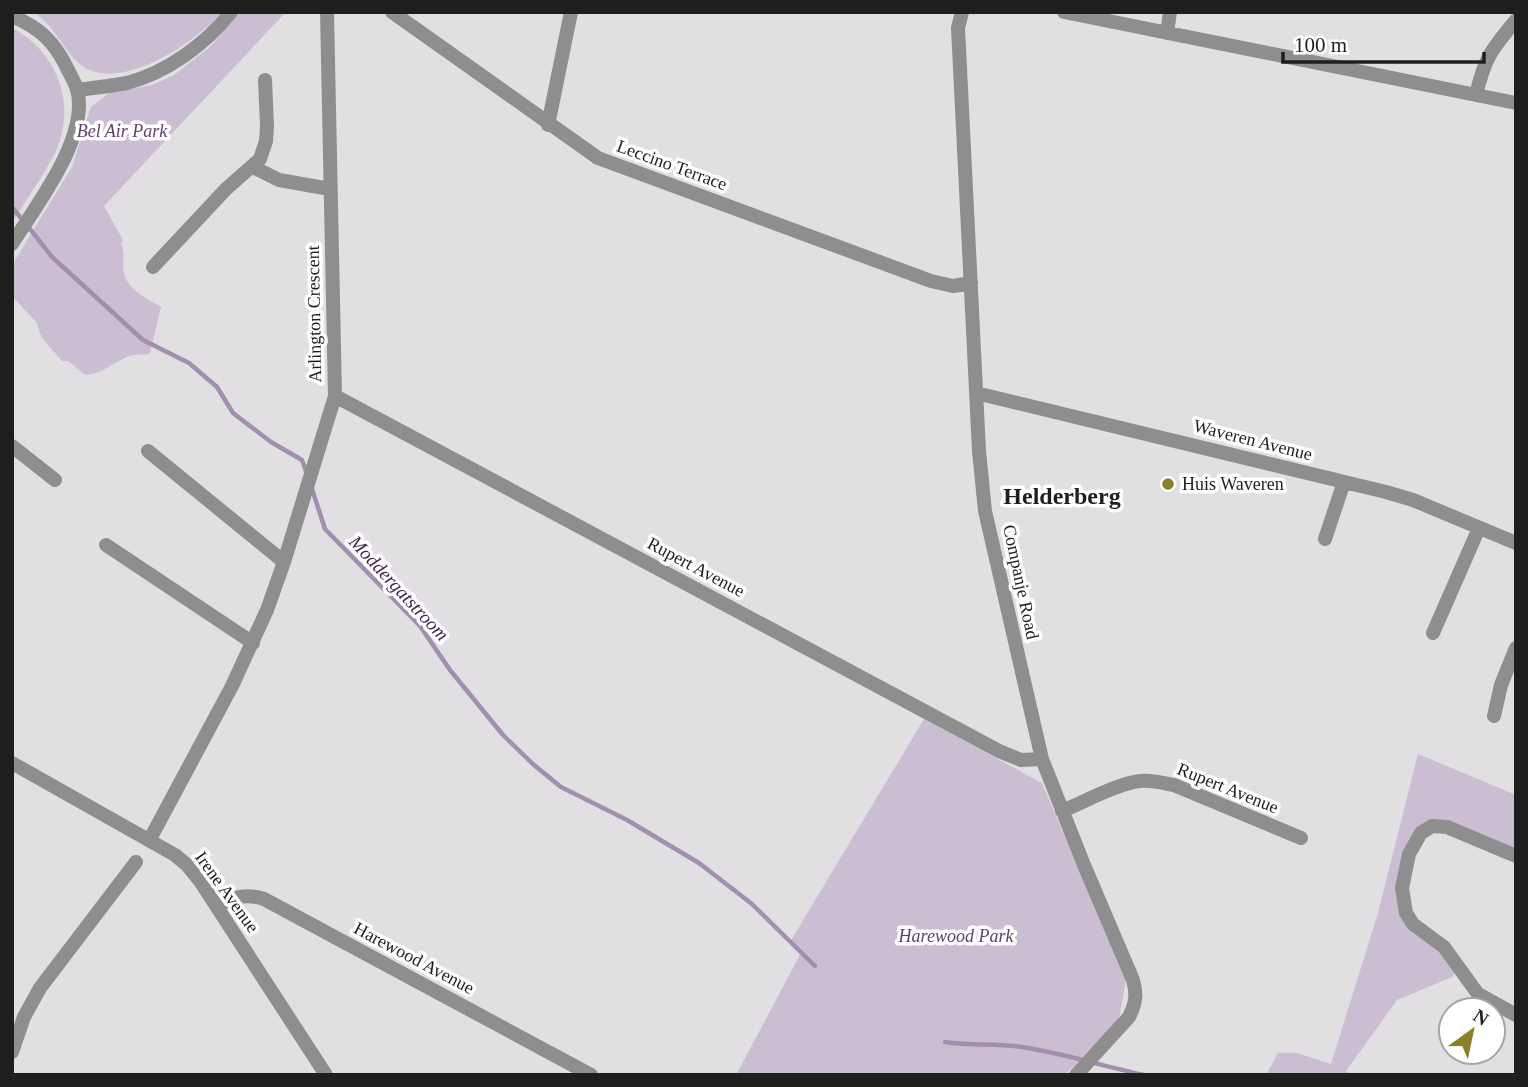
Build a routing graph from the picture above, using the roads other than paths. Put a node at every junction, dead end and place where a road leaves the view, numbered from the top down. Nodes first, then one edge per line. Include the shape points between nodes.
1 (231, 12) edge
2 (327, 12) edge
3 (392, 12) edge
4 (571, 12) edge
5 (962, 12) edge
6 (1064, 12) edge
7 (1170, 12) edge
8 (18, 16) edge
9 (1516, 20) edge
10 (1167, 33) junction
11 (265, 80) dead end
12 (78, 90) junction
13 (1476, 95) junction
14 (1516, 103) edge
15 (548, 125) junction
16 (253, 167) junction
17 (330, 189) junction
18 (12, 244) edge
19 (153, 267) dead end
20 (971, 283) junction
21 (976, 393) junction
22 (335, 396) junction
23 (12, 446) edge
24 (148, 451) dead end
25 (55, 480) dead end
26 (1344, 482) junction
27 (1479, 528) junction
28 (1325, 539) dead end
29 (1516, 543) edge
30 (106, 545) dead end
31 (284, 562) junction
32 (1433, 633) dead end
33 (253, 643) junction
34 (1516, 648) edge
35 (1494, 716) dead end
36 (1042, 759) junction
37 (12, 763) edge
38 (1062, 811) junction
39 (1301, 838) dead end
40 (150, 839) junction
41 (1516, 856) edge
42 (136, 862) dead end
43 (217, 906) junction
44 (1516, 1015) edge
45 (12, 1052) edge
46 (326, 1075) edge
47 (591, 1075) edge
48 (1076, 1075) edge

1 - 12 street via 195,48 159,70 127,83
2 - 17 street, Arlington Crescent
3 - 15 street, Leccino Terrace
4 - 15 street
5 - 20 street, Companje Road via 958,28
6 - 10 street
7 - 10 street
8 - 12 street via 60,51
9 - 13 street via 1490,51
10 - 13 street
11 - 16 street via 266,141
12 - 18 street via 72,144
13 - 14 street
15 - 20 street, Leccino Terrace via 598,158 931,281 953,286
16 - 17 street via 279,180
16 - 19 street via 226,189
17 - 22 street, Arlington Crescent
20 - 21 street, Companje Road
21 - 26 street, Waveren Avenue
21 - 36 street, Companje Road via 985,511
22 - 31 street, Arlington Crescent
22 - 36 street, Rupert Avenue via 999,751 1021,760
23 - 25 street
24 - 31 street
26 - 27 street, Waveren Avenue via 1413,500
26 - 28 street
27 - 29 street, Waveren Avenue
27 - 32 street
30 - 33 street
31 - 33 street, Arlington Crescent
33 - 40 street, Arlington Crescent
34 - 35 street
36 - 38 street, Companje Road
37 - 40 street, Irene Avenue
38 - 39 street, Rupert Avenue via 1127,784 1158,782
38 - 48 street, Companje Road via 1136,993 1129,1017
40 - 43 street, Irene Avenue via 187,864
41 - 44 street via 1447,827 1432,826 1421,833 1409,854 1402,888 1413,924 1444,947 1478,994
42 - 45 street via 40,988
43 - 46 street, Irene Avenue
43 - 47 street, Harewood Avenue via 240,895 264,899

